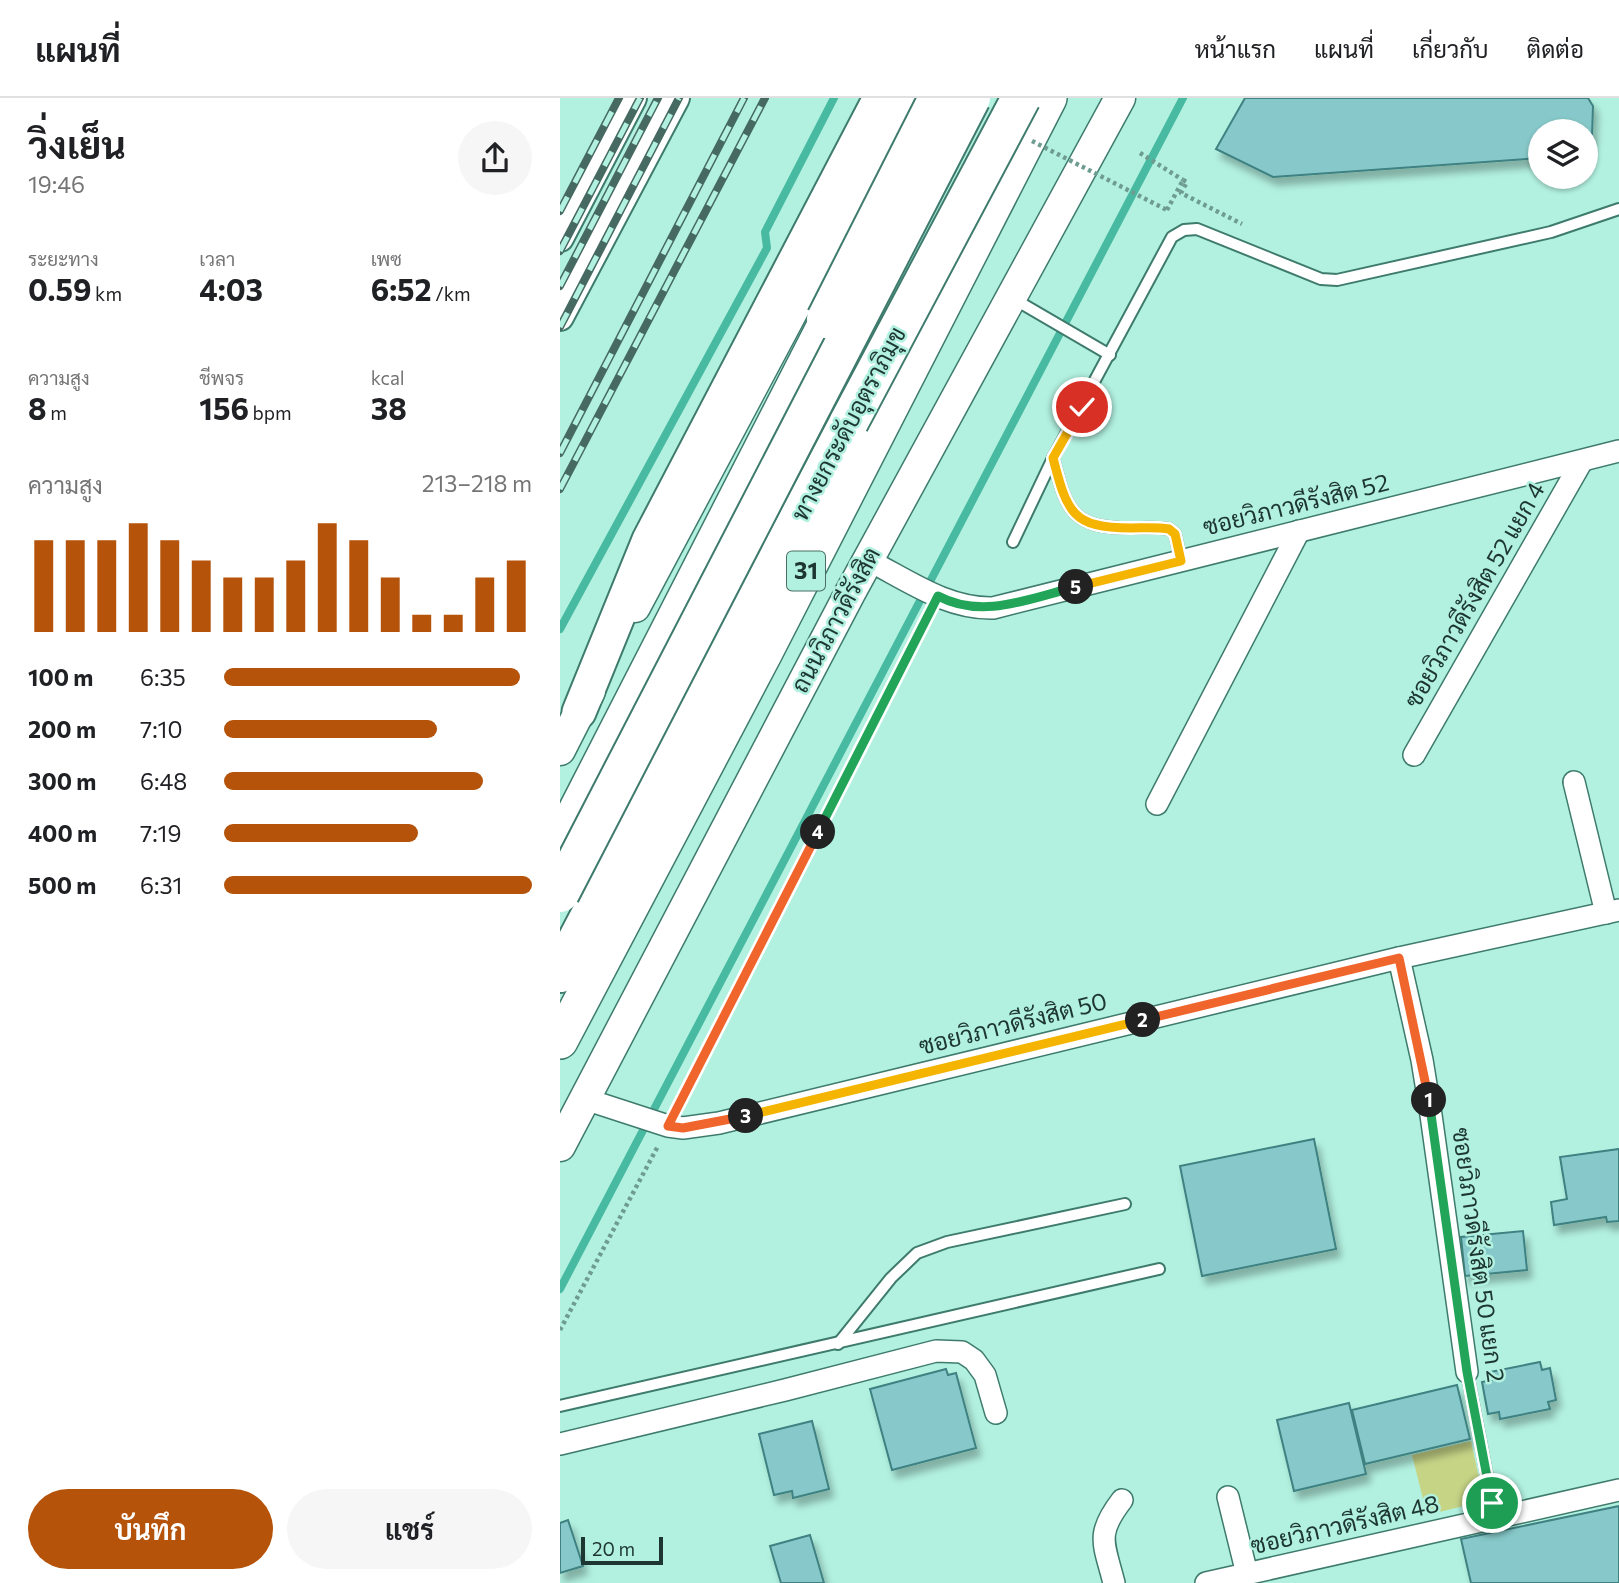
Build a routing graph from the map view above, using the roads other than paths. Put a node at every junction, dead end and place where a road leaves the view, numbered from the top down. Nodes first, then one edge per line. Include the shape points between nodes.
1 (633, 98) edge
2 (676, 98) edge
3 (880, 98) edge
4 (906, 98) edge
5 (938, 98) edge
6 (946, 98) edge
7 (971, 98) edge
8 (1021, 98) edge
9 (1049, 98) edge
10 (1120, 98) edge
11 (1619, 209) edge
12 (560, 237) edge
13 (1011, 298) junction
14 (560, 317) edge
15 (1110, 355) junction
16 (1619, 451) edge
17 (1053, 458) junction
18 (1581, 461) junction
19 (1299, 531) junction
20 (1013, 542) dead end
21 (868, 560) junction
22 (1181, 561) junction
23 (579, 712) junction
24 (560, 750) edge
25 (1414, 755) dead end
26 (1574, 782) dead end
27 (1157, 804) dead end
28 (560, 842) edge
29 (560, 873) edge
30 (560, 893) edge
31 (1613, 911) edge
32 (1399, 958) junction
33 (560, 973) edge
34 (560, 1041) edge
35 (585, 1099) junction
36 (560, 1146) edge
37 (1125, 1203) dead end
38 (1159, 1269) dead end
39 (838, 1344) junction
40 (1467, 1372) joint
41 (560, 1406) edge
42 (996, 1413) dead end
43 (560, 1444) edge
44 (1619, 1490) edge
45 (1228, 1497) dead end
46 (1122, 1500) dead end
47 (1494, 1518) junction
48 (1247, 1574) junction
49 (1114, 1583) edge
50 (1206, 1583) edge

1 - 12 street
2 - 14 street
3 - 23 main road via 649,540
4 - 23 main road
5 - 29 highway, bridge via 681,607
6 - 28 highway
7 - 30 highway, ทางยกระดับอุตราภิมุข, bridge
8 - 33 highway, ทางยกระดับอุตราภิมุข / 31, bridge
9 - 34 highway, ถนนวิภาวดีรังสิต / 31
10 - 13 main road, ถนนวิภาวดีรังสิต / 31
11 - 15 lane via 1551,232 1337,280 1321,279 1196,229 1184,230 1172,237
13 - 15 lane
13 - 21 main road, ถนนวิภาวดีรังสิต / 31
15 - 17 lane
16 - 18 street, ซอยวิภาวดีรังสิต 52
17 - 20 lane
17 - 22 lane via 1069,508 1084,522 1104,528 1169,529 1175,534
18 - 19 street, ซอยวิภาวดีรังสิต 52
18 - 25 street, ซอยวิภาวดีรังสิต 52 แยก 4
19 - 22 street, ซอยวิภาวดีรังสิต 52
19 - 27 street
21 - 22 street, ซอยวิภาวดีรังสิต 52 via 952,603 974,608 993,608
21 - 35 main road, ถนนวิภาวดีรังสิต / 31
23 - 24 main road
26 - 31 street
31 - 32 street, ซอยวิภาวดีรังสิต 50
32 - 35 street, ซอยวิภาวดีรังสิต 50 via 719,1123 668,1126
32 - 40 street, ซอยวิภาวดีรังสิต 50 แยก 2 via 1424,1074
35 - 36 main road, ถนนวิภาวดีรังสิต / 31
37 - 39 lane via 947,1242 917,1253
38 - 39 lane
39 - 41 lane
40 - 47 lane, ซอยวิภาวดีรังสิต 50 แยก 2
42 - 43 street via 985,1375 974,1360 962,1352 936,1351
44 - 47 street, ซอยวิภาวดีรังสิต 48
45 - 48 street
46 - 49 street via 1104,1530
47 - 48 street, ซอยวิภาวดีรังสิต 48
48 - 50 street, ซอยวิภาวดีรังสิต 48

